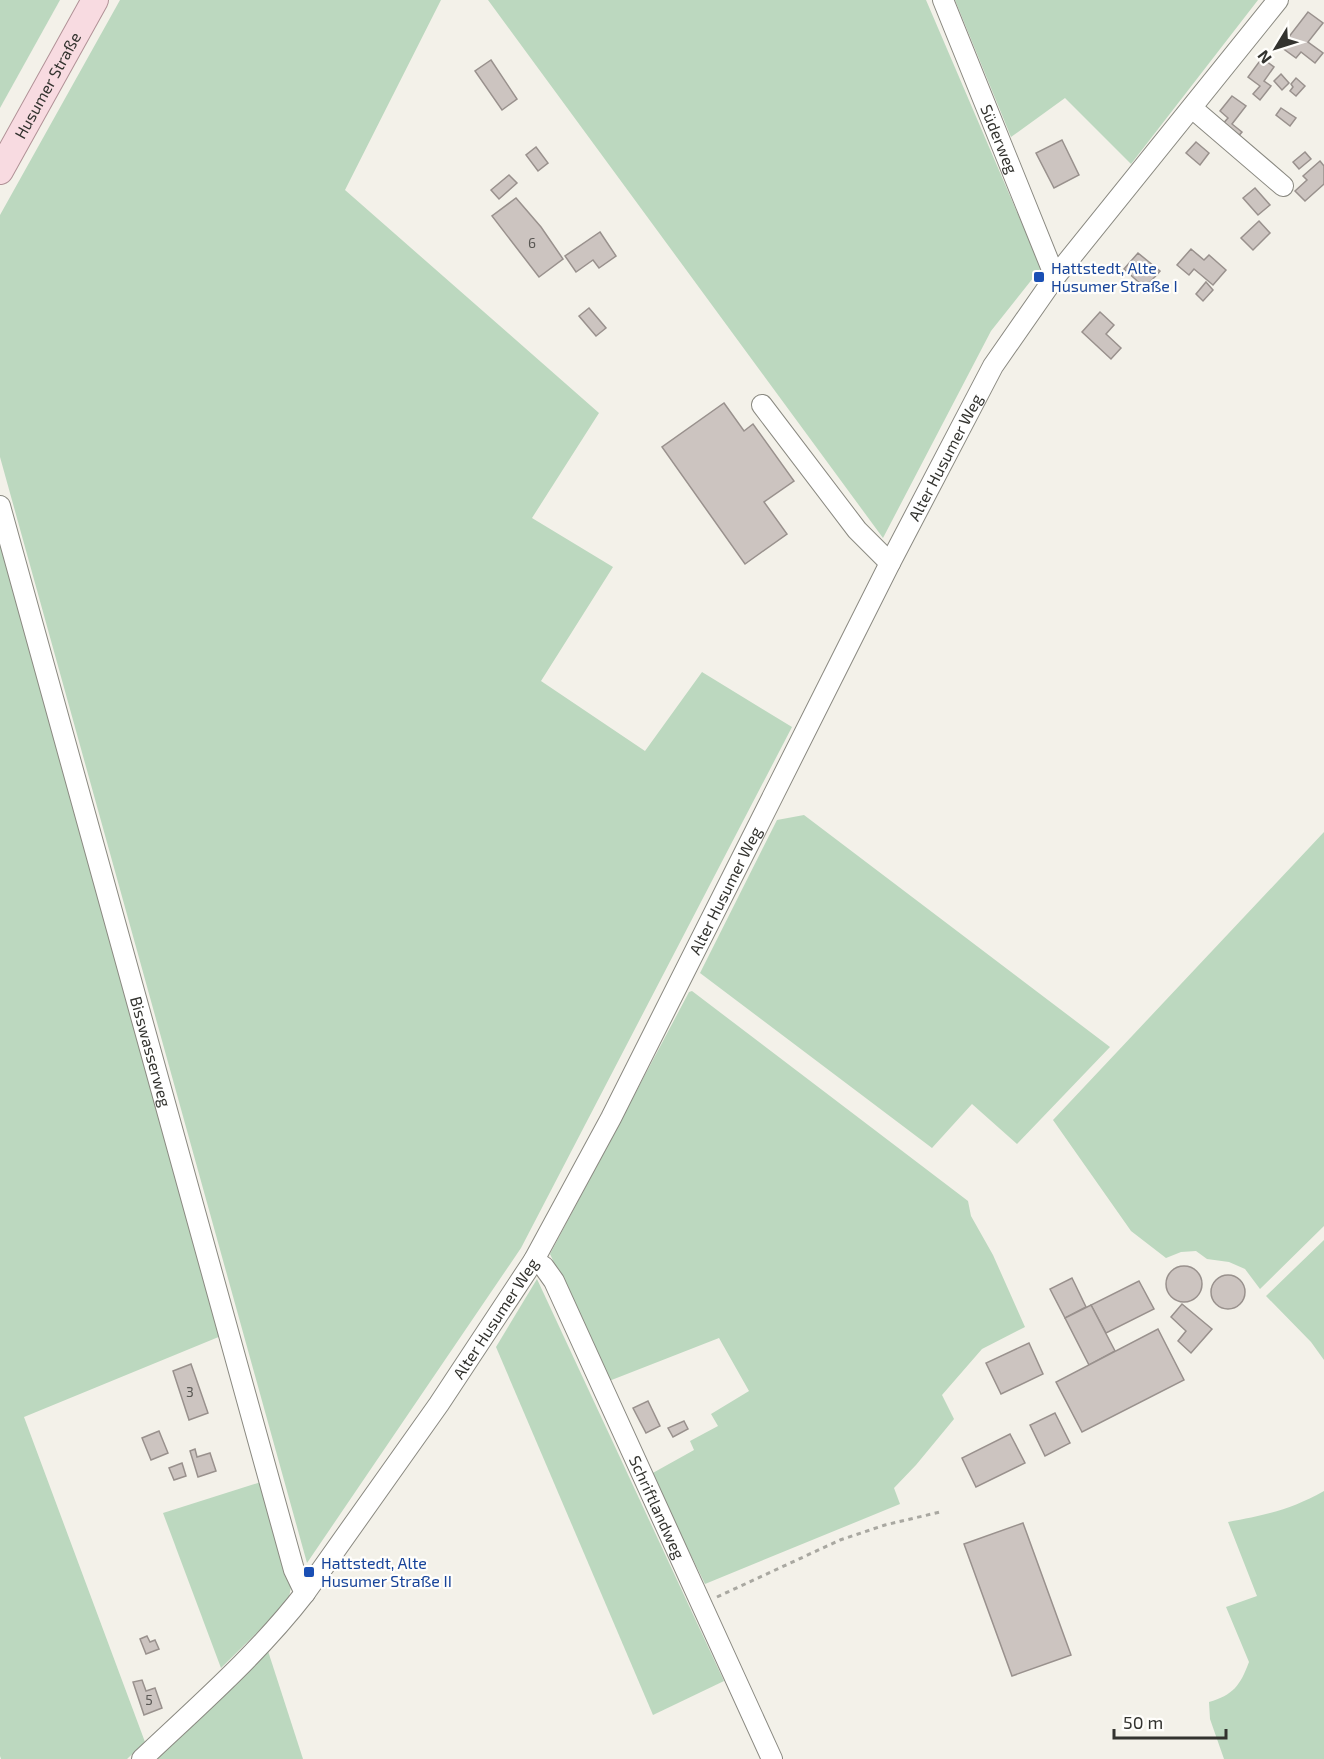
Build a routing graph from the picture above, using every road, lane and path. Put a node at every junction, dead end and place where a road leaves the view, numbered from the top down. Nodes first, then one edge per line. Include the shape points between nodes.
1 (95, 0) edge
2 (943, 0) edge
3 (1278, 0) edge
4 (1192, 108) junction
5 (0, 171) edge
6 (1283, 186) dead end
7 (1055, 277) junction
8 (762, 405) dead end
9 (0, 506) edge
10 (890, 563) junction
11 (534, 1260) junction
12 (940, 1512) dead end
13 (305, 1593) junction
14 (702, 1604) junction
15 (142, 1759) edge
16 (772, 1759) edge

1 - 5 main road, Husumer Straße
2 - 7 street, Süderweg
3 - 4 street, Alter Husumer Weg
4 - 6 street
4 - 7 street, Alter Husumer Weg
7 - 10 street, Alter Husumer Weg via 993,366
8 - 10 street via 857,530
9 - 13 street, Bisswasserweg via 294,1570
10 - 11 street, Alter Husumer Weg via 610,1118
11 - 13 street, Alter Husumer Weg via 439,1404
11 - 14 street, Schriftlandweg via 554,1281
12 - 14 path via 840,1540
13 - 15 street, Alter Husumer Weg via 231,1674
14 - 16 street, Schriftlandweg

